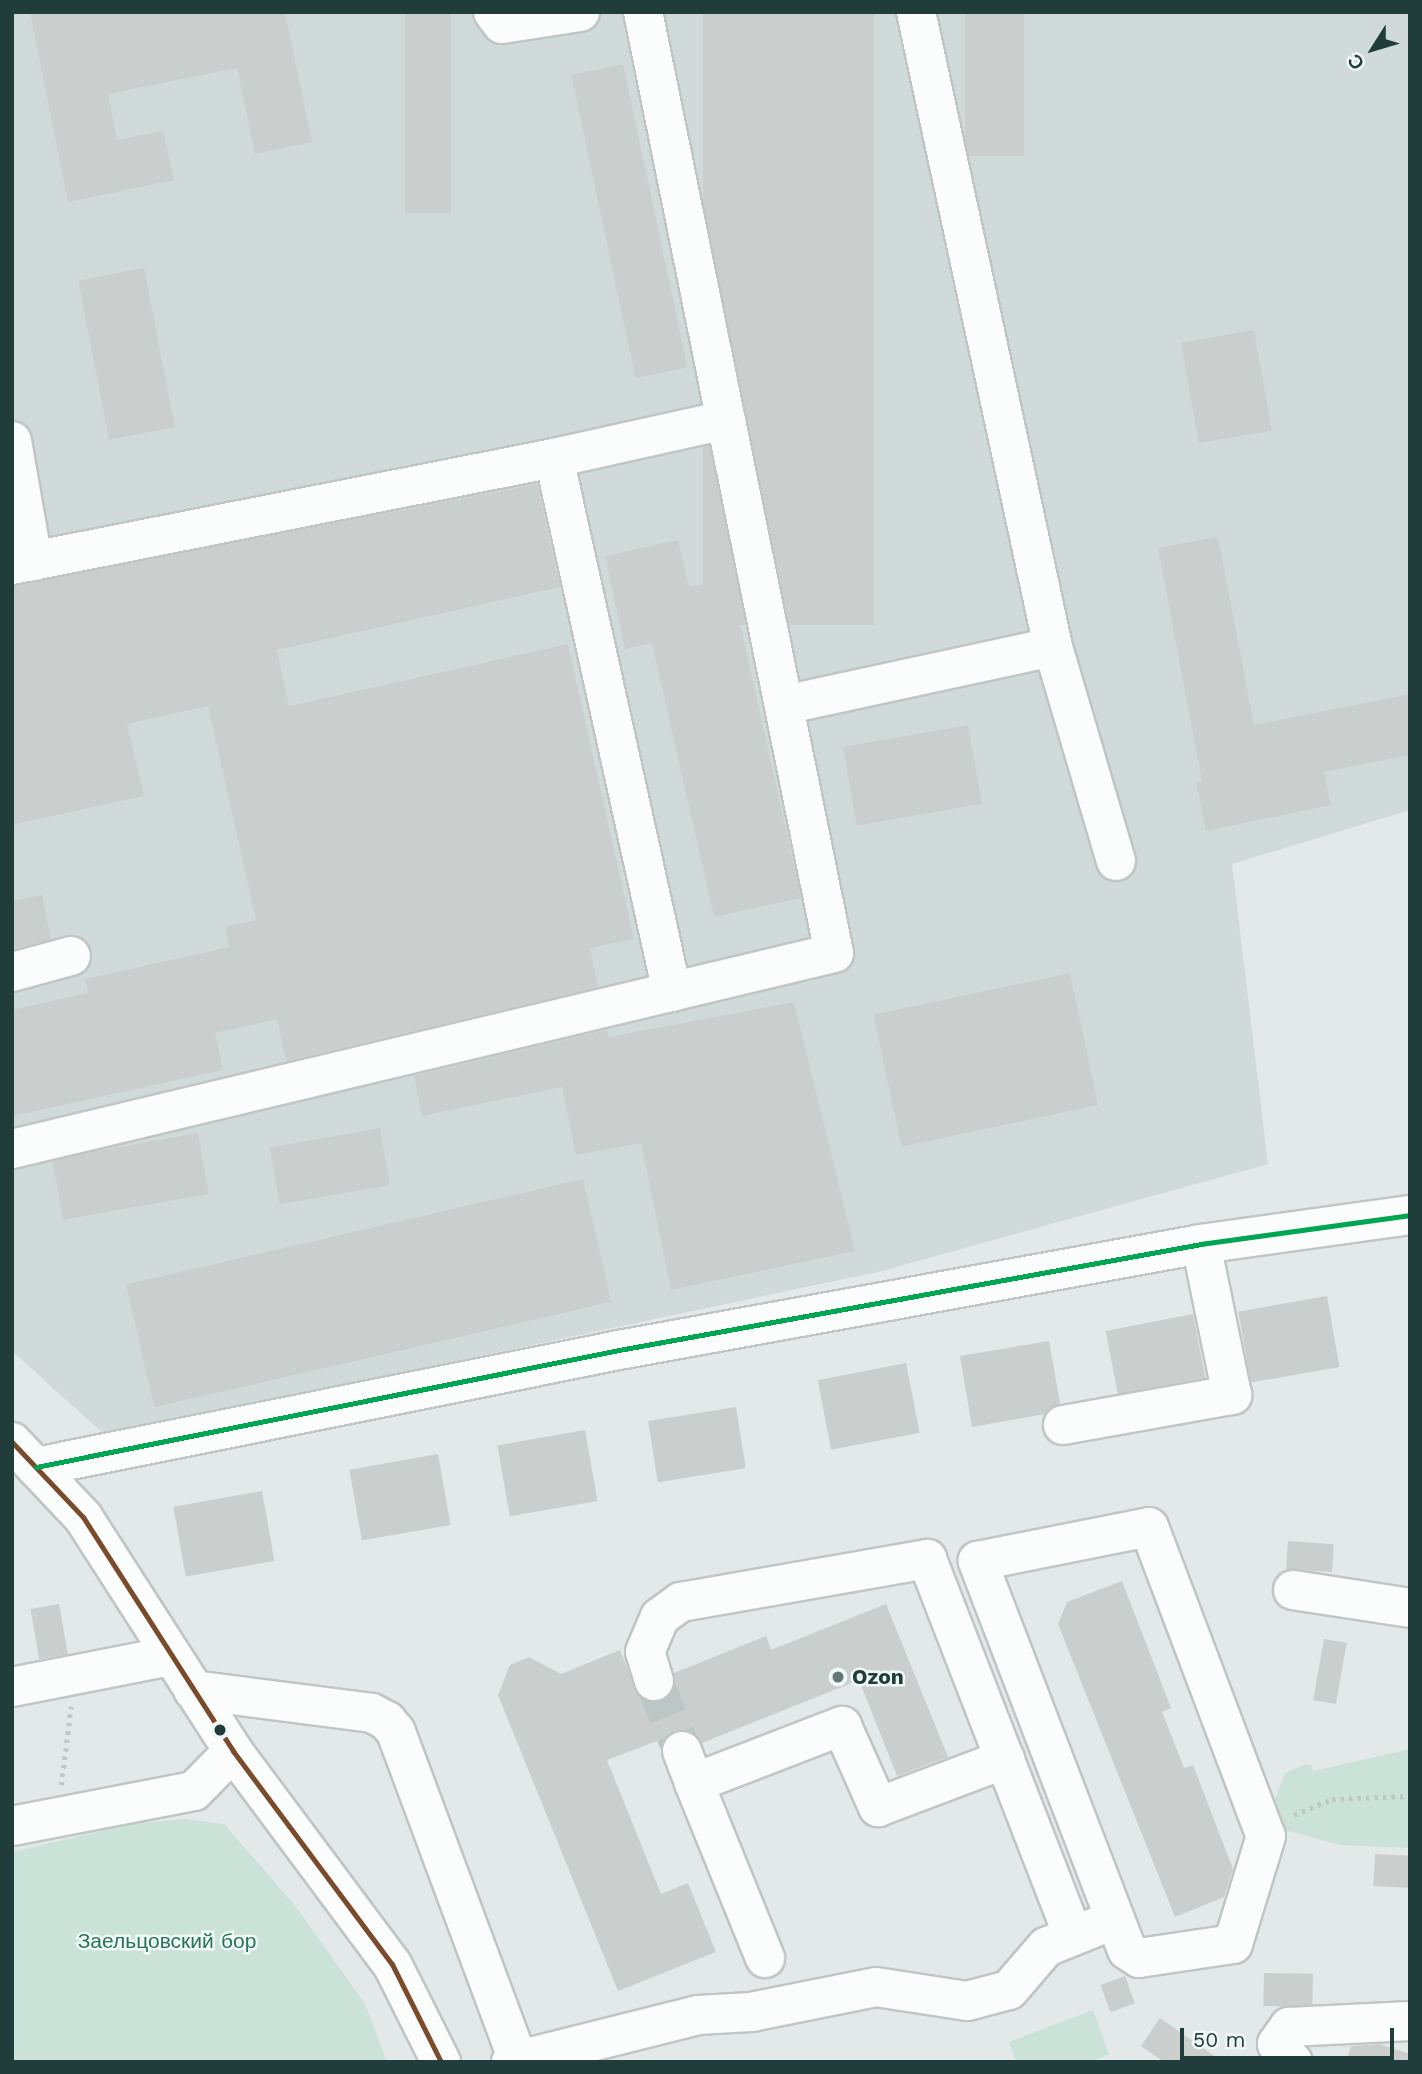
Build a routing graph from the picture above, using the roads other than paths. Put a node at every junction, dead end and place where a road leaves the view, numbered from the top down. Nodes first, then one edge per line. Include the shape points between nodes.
1 (493, 12) edge
2 (580, 12) edge
3 (643, 12) edge
4 (916, 12) edge
5 (726, 420) junction
6 (12, 441) edge
7 (554, 458) junction
8 (22, 563) edge
9 (1053, 647) junction
10 (784, 705) junction
11 (1116, 861) dead end
12 (71, 956) dead end
13 (12, 972) edge
14 (672, 992) junction
15 (12, 1149) edge
16 (1410, 1214) edge
17 (1201, 1244) junction
18 (1063, 1425) dead end
19 (24, 1454) edge
20 (978, 1561) junction
21 (933, 1570) junction
22 (1293, 1590) dead end
23 (1410, 1608) edge
24 (170, 1656) junction
25 (654, 1681) tunnel mouth
26 (12, 1687) edge
27 (192, 1690) junction
28 (233, 1751) junction
29 (1005, 1759) junction
30 (12, 1826) edge
31 (1115, 1920) junction
32 (1073, 1936) junction
33 (765, 1958) dead end
34 (1410, 2021) edge
35 (514, 2061) edge
36 (441, 2062) edge
37 (1293, 2062) edge

1 - 2 street via 502,24
3 - 5 street
4 - 9 street
5 - 7 street
5 - 10 street
6 - 8 street
7 - 8 street
7 - 14 street
9 - 10 street
9 - 11 street
10 - 14 street via 834,953
12 - 13 street
14 - 15 street
16 - 17 street
17 - 18 street via 1232,1395
17 - 19 street
19 - 24 street via 83,1517
20 - 21 street
20 - 31 street
20 - 31 street via 1149,1527 1259,1812 1265,1842 1233,1944 1139,1958 1127,1950
21 - 25 street via 922,1558 681,1602 660,1617 645,1652
21 - 29 street
22 - 23 street
24 - 26 street
24 - 27 street
27 - 28 street
27 - 35 street via 372,1713 387,1721 396,1732
28 - 30 street via 194,1791
28 - 36 street via 392,1964
29 - 32 street
29 - 33 street via 878,1807 845,1730 838,1726 688,1767
31 - 32 street
32 - 35 street via 1046,1947 1009,1990 967,2001 876,1987 751,2012 698,2015
34 - 37 street via 1289,2027 1277,2043

